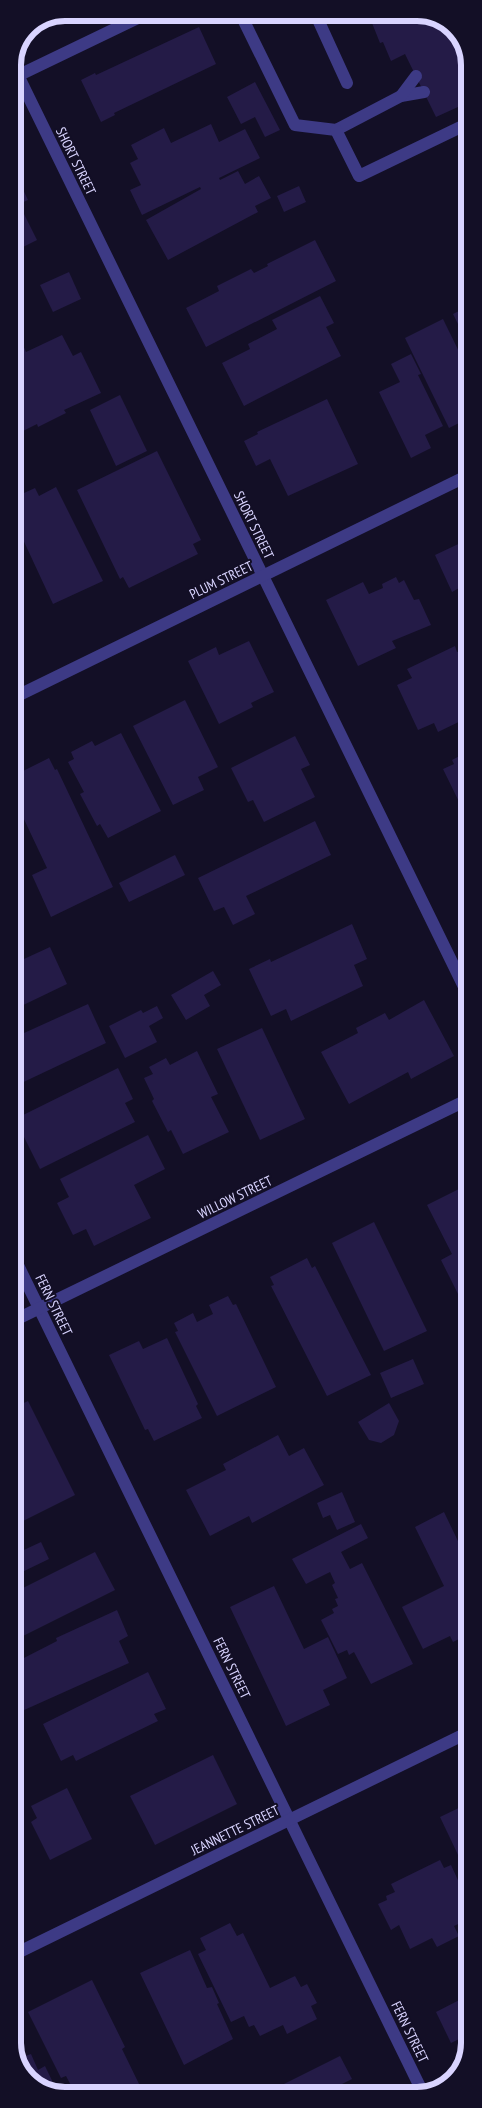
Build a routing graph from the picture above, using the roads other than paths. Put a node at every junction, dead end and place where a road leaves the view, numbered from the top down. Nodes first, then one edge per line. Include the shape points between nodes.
1 (130, 21) edge
2 (244, 21) edge
3 (319, 21) edge
4 (21, 70) edge
5 (416, 76) dead end
6 (347, 83) dead end
7 (21, 87) edge
8 (424, 92) dead end
9 (401, 96) junction
10 (461, 127) edge
11 (336, 130) junction
12 (461, 479) edge
13 (262, 576) junction
14 (21, 694) edge
15 (461, 982) edge
16 (461, 1103) edge
17 (21, 1271) edge
18 (39, 1308) junction
19 (21, 1317) edge
20 (461, 1736) edge
21 (289, 1820) junction
22 (21, 1950) edge
23 (420, 2087) edge

1 - 4 street
2 - 11 street via 295,125
3 - 6 street
5 - 9 street
7 - 13 street, SHORT STREET
8 - 9 street
9 - 11 street
10 - 11 street via 359,176
12 - 13 street, PLUM STREET
13 - 14 street, PLUM STREET
13 - 15 street, SHORT STREET
16 - 18 street, WILLOW STREET
17 - 18 street, FERN STREET
18 - 19 street, WILLOW STREET
18 - 21 street, FERN STREET
20 - 21 street, JEANNETTE STREET
21 - 22 street, JEANNETTE STREET
21 - 23 street, FERN STREET

